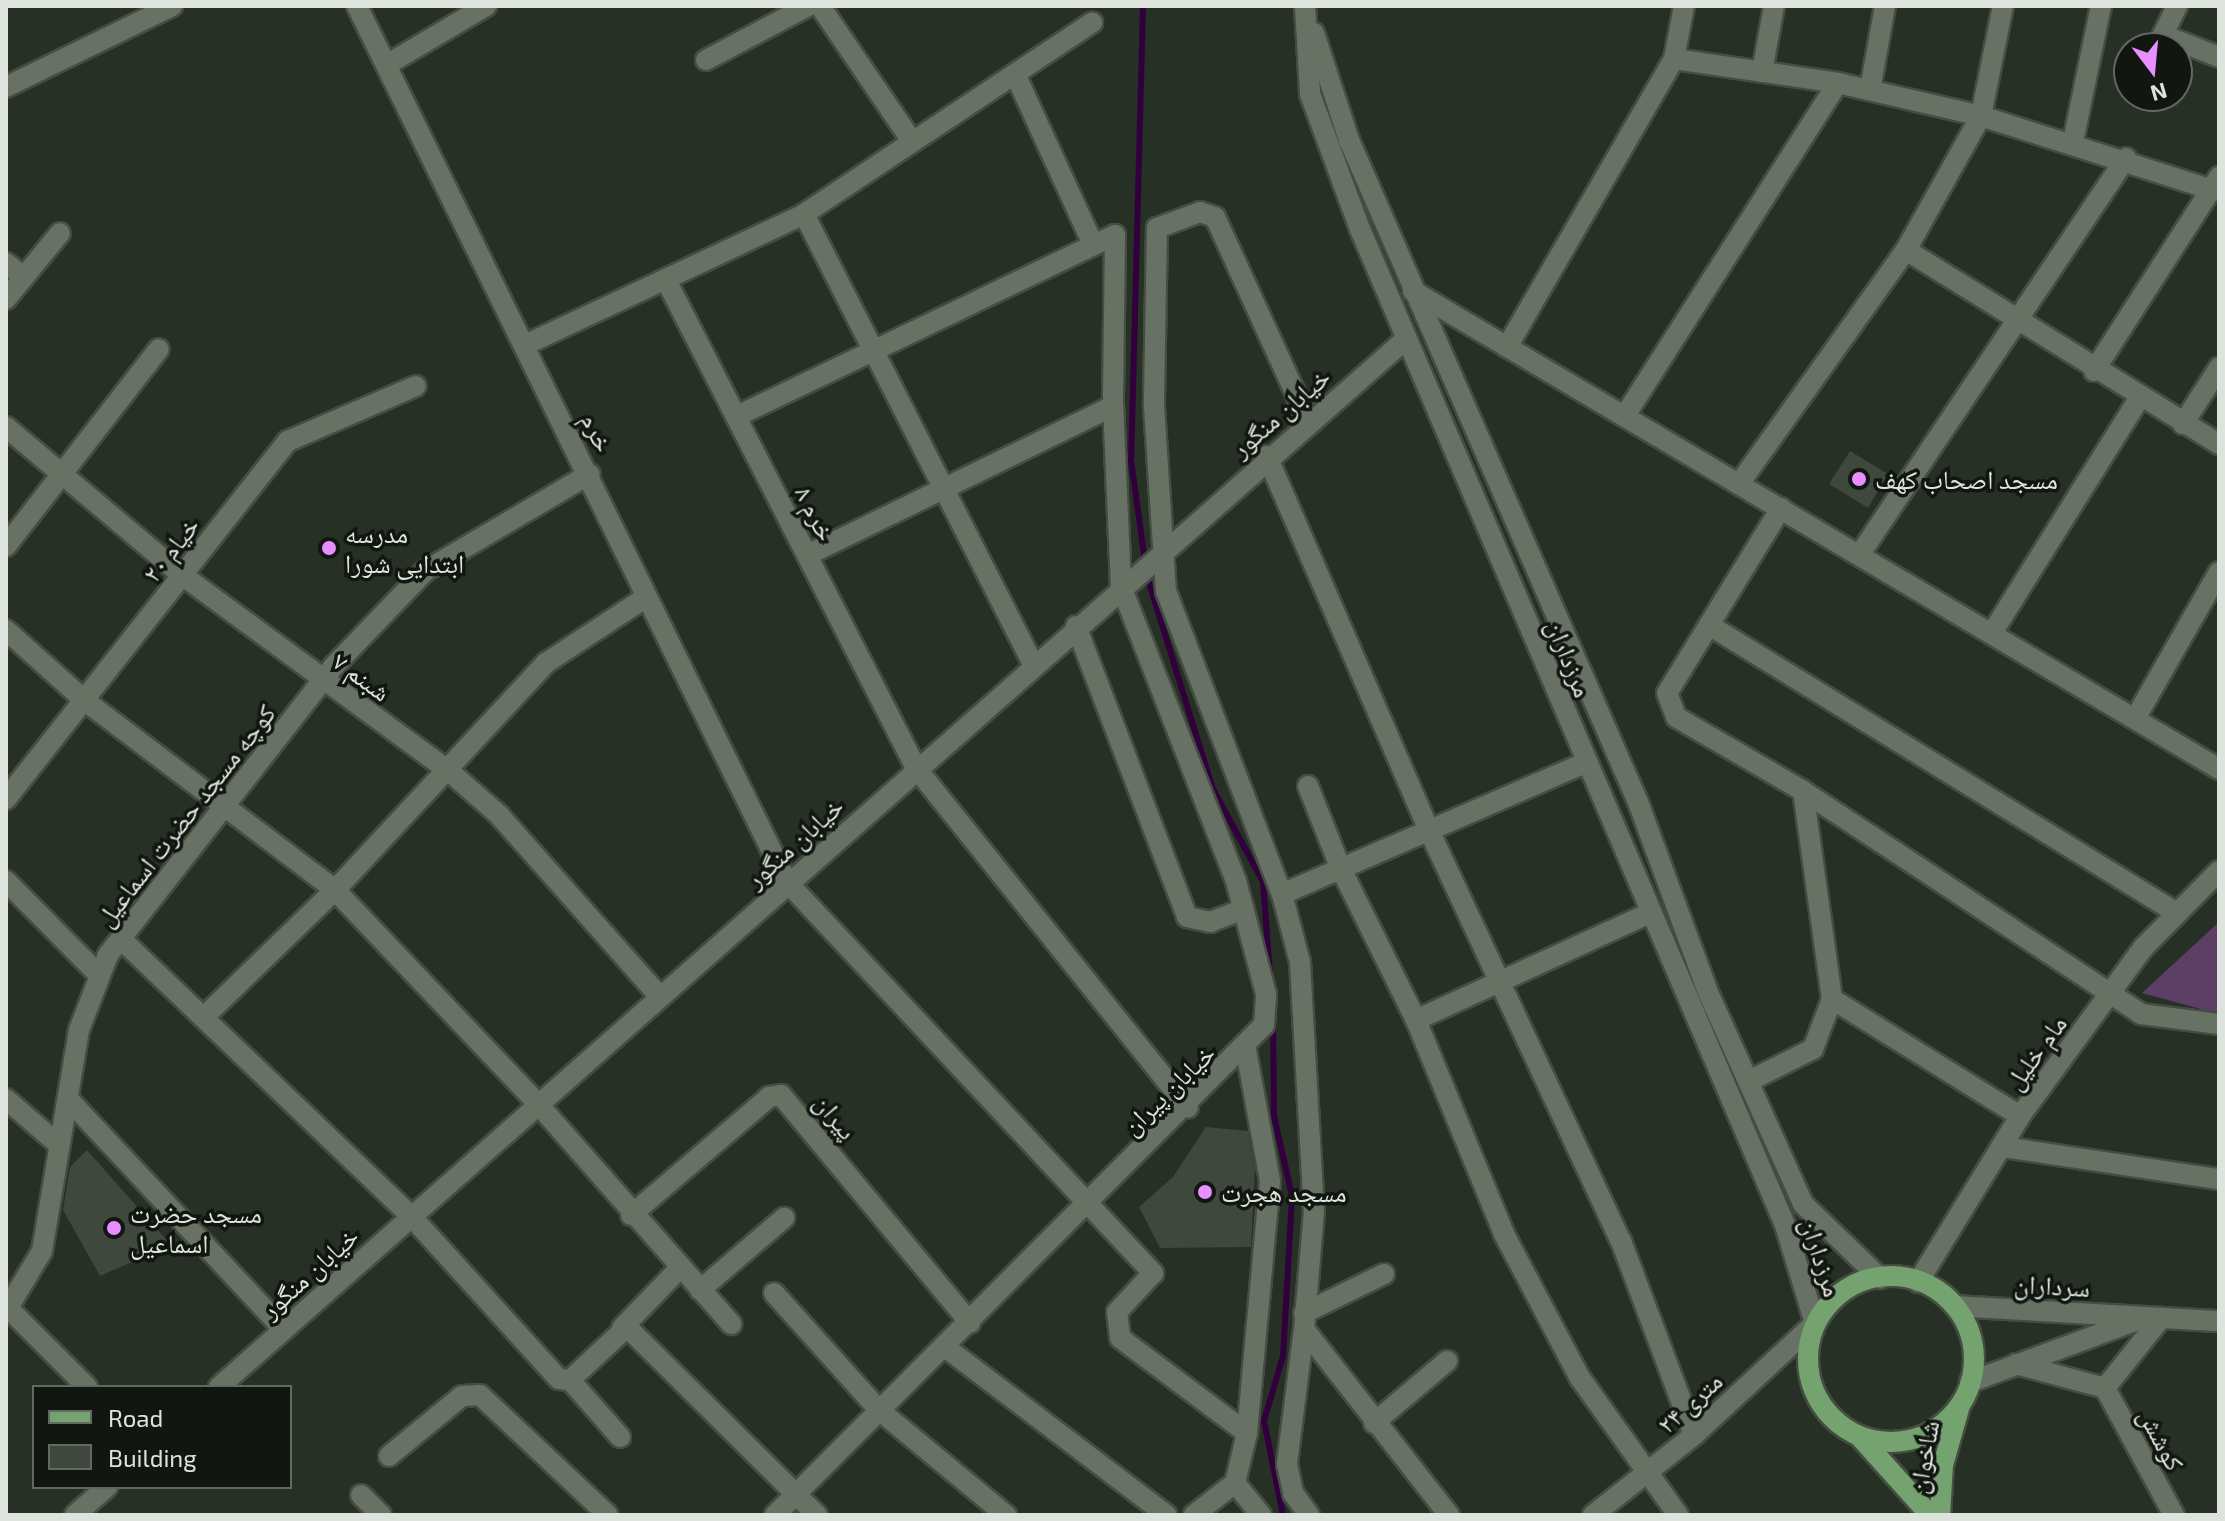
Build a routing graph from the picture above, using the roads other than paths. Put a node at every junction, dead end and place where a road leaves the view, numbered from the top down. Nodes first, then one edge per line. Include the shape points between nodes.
1 (172, 6) edge
2 (357, 6) edge
3 (486, 6) edge
4 (808, 6) edge
5 (820, 6) edge
6 (1306, 6) edge
7 (1684, 6) edge
8 (1774, 6) edge
9 (1885, 6) edge
10 (2003, 6) edge
11 (2101, 6) edge
12 (2177, 6) edge
13 (1092, 23) dead end
14 (2219, 57) edge
15 (1674, 59) junction
16 (706, 60) dead end
17 (388, 64) junction
18 (1762, 72) junction
19 (1016, 76) junction
20 (1838, 83) junction
21 (6, 87) edge
22 (1870, 90) junction
23 (1981, 116) junction
24 (911, 140) junction
25 (2073, 142) junction
26 (2126, 158) junction
27 (2216, 183) edge
28 (804, 214) junction
29 (60, 233) dead end
30 (1093, 244) junction
31 (1906, 250) junction
32 (6, 263) edge
33 (23, 277) junction
34 (667, 282) junction
35 (1413, 291) junction
36 (6, 299) edge
37 (2016, 321) junction
38 (1406, 339) junction
39 (527, 344) junction
40 (1507, 347) junction
41 (878, 348) junction
42 (159, 349) dead end
43 (2219, 368) edge
44 (2094, 371) junction
45 (416, 386) dead end
46 (2138, 400) junction
47 (1113, 406) junction
48 (1626, 414) junction
49 (737, 416) junction
50 (1308, 421) junction
51 (2183, 424) junction
52 (6, 427) edge
53 (2219, 444) edge
54 (1267, 456) junction
55 (590, 474) junction
56 (64, 475) junction
57 (1739, 484) junction
58 (947, 487) junction
59 (1781, 508) junction
60 (6, 546) edge
61 (1164, 547) junction
62 (1860, 554) junction
63 (808, 555) junction
64 (2219, 572) edge
65 (182, 575) junction
66 (1121, 586) junction
67 (645, 598) junction
68 (1709, 625) junction
69 (1076, 626) junction
70 (6, 630) edge
71 (1992, 633) junction
72 (1033, 664) junction
73 (324, 681) junction
74 (84, 700) junction
75 (2136, 717) junction
76 (1585, 763) junction
77 (916, 768) junction
78 (2219, 769) edge
79 (449, 771) junction
80 (1308, 786) dead end
81 (1803, 791) junction
82 (6, 799) edge
83 (224, 803) junction
84 (1428, 828) junction
85 (1340, 867) junction
86 (2219, 871) edge
87 (6, 881) edge
88 (787, 882) junction
89 (335, 890) junction
90 (1282, 894) junction
91 (1244, 909) junction
92 (1650, 913) junction
93 (2177, 913) junction
94 (122, 940) junction
95 (97, 973) junction
96 (1502, 980) junction
97 (2109, 995) junction
98 (659, 996) junction
99 (1832, 999) junction
100 (206, 1015) junction
101 (1416, 1020) junction
102 (2219, 1024) edge
103 (1246, 1050) junction
104 (1749, 1081) junction
105 (6, 1099) edge
106 (68, 1099) junction
107 (538, 1104) junction
108 (1188, 1107) junction
109 (2020, 1116) junction
110 (58, 1144) junction
111 (2004, 1147) junction
112 (2219, 1179) edge
113 (1088, 1204) junction
114 (631, 1215) junction
115 (411, 1216) junction
116 (784, 1218) dead end
117 (680, 1268) junction
118 (1384, 1274) dead end
119 (1880, 1278) junction
120 (1918, 1282) junction
121 (700, 1290) junction
122 (774, 1293) dead end
123 (1955, 1306) junction
124 (7, 1309) edge
125 (2154, 1317) junction
126 (1304, 1321) junction
127 (2219, 1321) edge
128 (970, 1323) junction
129 (1815, 1323) junction
130 (731, 1324) dead end
131 (622, 1328) junction
132 (284, 1330) junction
133 (945, 1347) junction
134 (1447, 1361) dead end
135 (2016, 1364) junction
136 (570, 1380) junction
137 (1970, 1382) junction
138 (85, 1385) edge
139 (221, 1385) edge
140 (2105, 1388) junction
141 (1959, 1408) junction
142 (879, 1410) junction
143 (1374, 1423) junction
144 (1247, 1433) junction
145 (1694, 1435) junction
146 (620, 1437) dead end
147 (1860, 1437) junction
148 (389, 1456) dead end
149 (1648, 1472) junction
150 (1235, 1483) junction
151 (105, 1489) edge
152 (796, 1494) junction
153 (361, 1495) dead end
154 (75, 1515) edge
155 (381, 1515) edge
156 (608, 1515) edge
157 (775, 1515) edge
158 (817, 1515) edge
159 (1006, 1515) edge
160 (1166, 1515) edge
161 (1194, 1515) edge
162 (1261, 1515) edge
163 (1309, 1515) edge
164 (1449, 1515) edge
165 (1593, 1515) edge
166 (1678, 1515) edge
167 (1930, 1515) edge
168 (1940, 1515) edge
169 (2174, 1515) edge

1 - 21 street
2 - 17 street, خرم
3 - 17 street
4 - 16 street
5 - 24 street
6 - 35 street, مرزداران via 1349,140
6 - 38 street, مرزداران via 1310,94
7 - 15 street
8 - 18 street
9 - 22 street
10 - 23 street
11 - 25 street
12 - 14 street via 2163,35
13 - 19 street
15 - 18 street
15 - 40 street
17 - 39 street, خرم
18 - 20 street
19 - 24 street
19 - 30 street
20 - 22 street
20 - 48 street
22 - 23 street
23 - 25 street
23 - 31 street
24 - 28 street
25 - 26 street
26 - 27 street
26 - 37 street
27 - 44 street
28 - 34 street
28 - 41 street
29 - 33 street
30 - 41 street
30 - 47 street, خیابان پیران via 1115,235
31 - 37 street
31 - 57 street
32 - 33 street
33 - 36 street
34 - 39 street
34 - 49 street, خرم ۸
35 - 40 street
35 - 104 street, مرزداران via 1638,802 1707,990
37 - 44 street
37 - 62 street
38 - 50 street, خیابان منگور
38 - 76 street, مرزداران
39 - 55 street, خرم
40 - 48 street
41 - 49 street
41 - 58 street
42 - 56 street
43 - 51 street
44 - 46 street
45 - 65 street, خیام ۲۰ via 288,441
46 - 51 street
46 - 71 street
47 - 58 street
47 - 66 street, خیابان پیران
48 - 57 street
49 - 63 street, خرم ۸
50 - 54 street, خیابان منگور
50 - 61 street via 1215,217 1200,212 1157,228 1154,406
51 - 53 street
52 - 56 street, شبنم ۷
54 - 61 street, خیابان منگور
54 - 84 street
55 - 67 street, خرم
55 - 73 street, کوچه مسجد حضرت اسماعیل via 425,571
56 - 60 street
56 - 65 street, شبنم ۷
57 - 59 street
58 - 63 street
58 - 72 street
59 - 62 street
59 - 68 street
61 - 66 street, خیابان منگور
61 - 90 street via 1177,632
62 - 71 street
63 - 77 street, خرم ۸
64 - 75 street
65 - 73 street, شبنم ۷
65 - 74 street, خیام ۲۰
66 - 69 street, خیابان منگور
66 - 91 street, خیابان پیران
67 - 79 street via 546,663
67 - 88 street, خرم
68 - 81 street via 1667,693 1676,717
68 - 93 street
69 - 72 street, خیابان منگور
69 - 91 street via 1187,917 1210,922
70 - 74 street
71 - 75 street
72 - 77 street, خیابان منگور
73 - 79 street, شبنم ۷
73 - 83 street, کوچه مسجد حضرت اسماعیل
74 - 82 street, خیام ۲۰
74 - 83 street
75 - 78 street
76 - 84 street
76 - 92 street, مرزداران
77 - 88 street, خیابان منگور
77 - 108 street, خرم ۸
79 - 89 street
79 - 98 street, شبنم ۷ via 499,815
80 - 85 street
81 - 97 street
81 - 99 street
83 - 89 street
83 - 94 street, کوچه مسجد حضرت اسماعیل
84 - 85 street
84 - 96 street
85 - 90 street
85 - 101 street
86 - 93 street, مام خلیل
87 - 95 street
88 - 98 street, خیابان منگور
88 - 113 street, خرم
89 - 100 street
89 - 107 street
90 - 126 street via 1303,988 1314,1211
91 - 103 street, خیابان پیران via 1267,1012
92 - 96 street
92 - 129 street, مرزداران via 1785,1225
93 - 97 street, مام خلیل
94 - 95 street, کوچه مسجد حضرت اسماعیل
94 - 100 street
95 - 106 street, کوچه مسجد حضرت اسماعیل via 79,1030
96 - 101 street
96 - 145 street via 1621,1241
97 - 102 street via 2141,1014
97 - 109 street, مام خلیل
98 - 107 street, خیابان منگور
99 - 104 street via 1813,1049
99 - 109 street
100 - 115 street
101 - 149 street via 1504,1234 1580,1378
103 - 108 street, خیابان پیران
103 - 144 street via 1270,1181
104 - 119 street, مرزداران via 1803,1204
105 - 110 street
106 - 110 street, کوچه مسجد حضرت اسماعیل
106 - 132 street
107 - 114 street
107 - 115 street, خیابان منگور
108 - 113 street, خیابان پیران
109 - 111 street, مام خلیل
110 - 124 street, کوچه مسجد حضرت اسماعیل via 42,1251
111 - 112 street
111 - 120 street, مام خلیل
113 - 128 street, خیابان پیران
113 - 144 street, خرم via 1153,1273 1117,1312 1120,1338
114 - 117 street
114 - 128 street, پیران via 769,1097 781,1095
115 - 132 street, خیابان منگور
115 - 136 street via 559,1379
116 - 121 street
117 - 121 street
117 - 131 street
118 - 126 street
119 - 120 main road
119 - 129 main road via 1832,1300
120 - 123 main road
121 - 130 street
122 - 142 street
123 - 125 street, سرداران
123 - 137 main road via 1975,1356
124 - 138 street
125 - 127 street, سرداران
125 - 135 street, سرداران
125 - 140 street
126 - 143 street
126 - 163 street via 1287,1464 1293,1493
128 - 133 street, خیابان پیران
129 - 145 street, ۲۴ متری
129 - 147 main road via 1807,1349 1809,1377 1837,1423
131 - 136 street
131 - 152 street
132 - 139 street, خیابان منگور
133 - 142 street, خیابان پیران
133 - 160 street
134 - 143 street
135 - 137 street, سرداران
135 - 140 street
136 - 146 street
137 - 141 main road
140 - 169 street, کوشش
141 - 147 main road via 1914,1440
141 - 168 main road, شاخوان via 1943,1465
142 - 152 street, خیابان پیران
142 - 159 street
143 - 164 street
144 - 150 street
145 - 149 street, ۲۴ متری
147 - 167 main road, شاخوان
148 - 156 street via 462,1396 480,1395
149 - 165 street, ۲۴ متری
149 - 166 street
150 - 161 street
150 - 162 street
151 - 154 street
152 - 157 street, خیابان پیران
152 - 158 street
153 - 155 street

